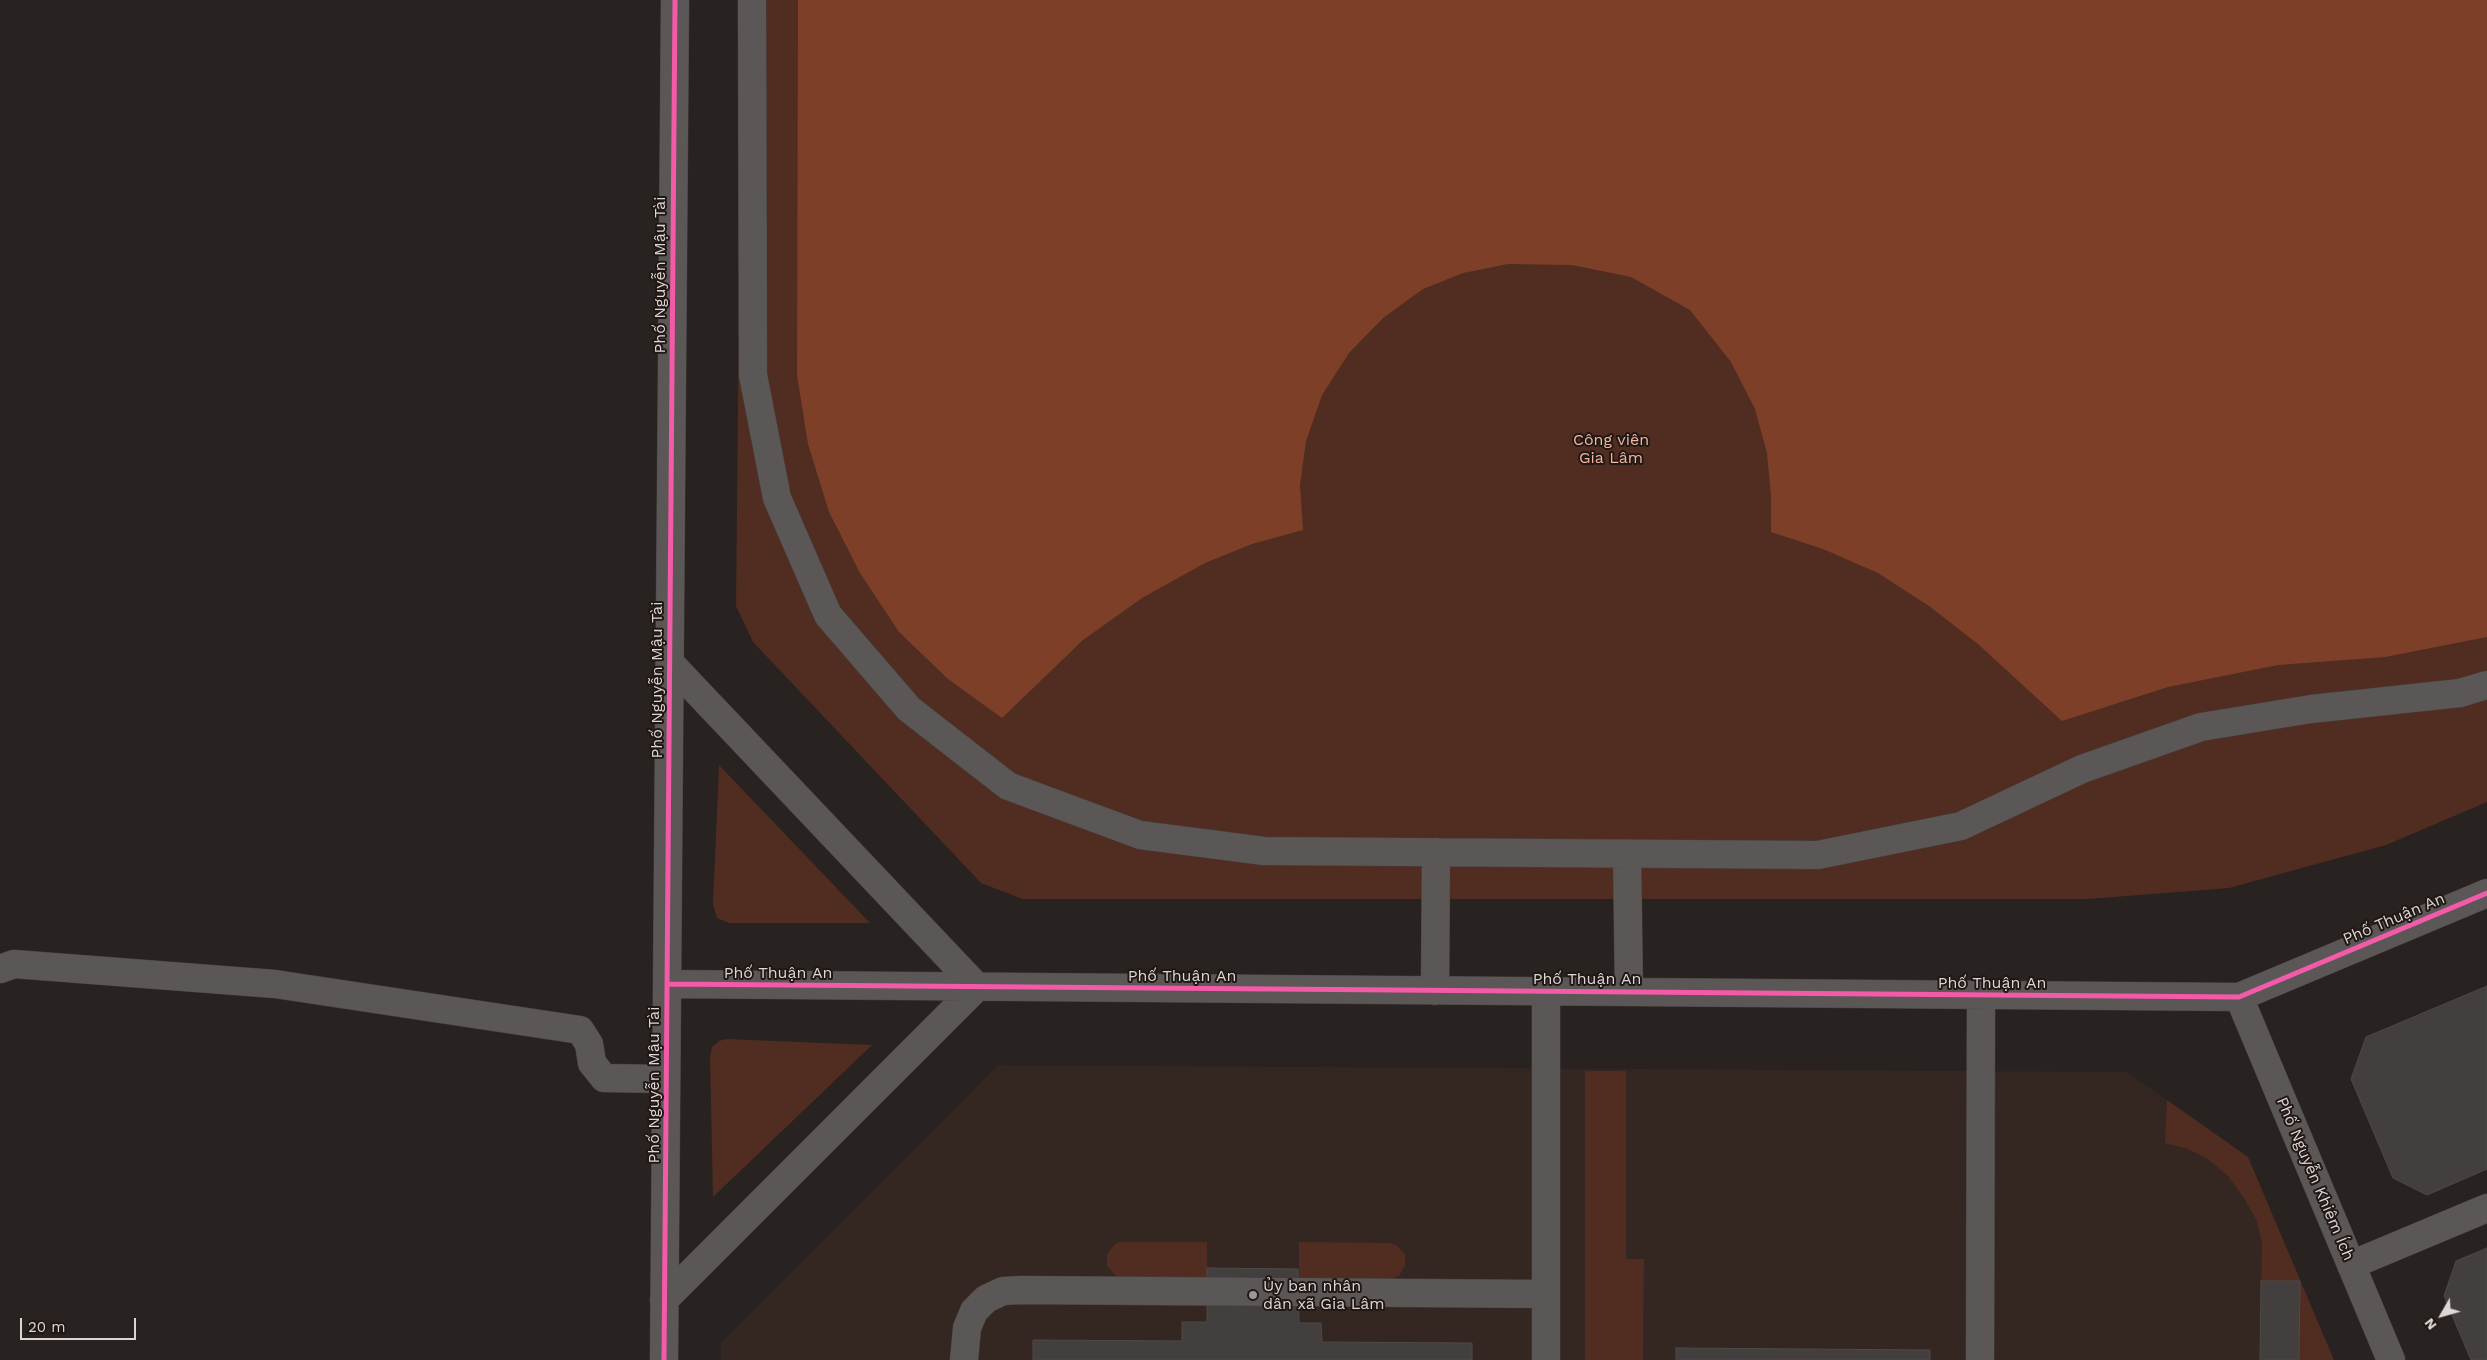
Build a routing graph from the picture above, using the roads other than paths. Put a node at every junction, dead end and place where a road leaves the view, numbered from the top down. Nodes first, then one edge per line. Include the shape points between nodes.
1 (675, 0) edge
2 (752, 0) edge
3 (670, 663) junction
4 (2487, 686) edge
5 (1436, 852) junction
6 (1627, 854) junction
7 (2487, 894) edge
8 (0, 968) edge
9 (667, 984) junction
10 (977, 987) junction
11 (1435, 991) junction
12 (1546, 991) junction
13 (1629, 992) junction
14 (1981, 996) junction
15 (2239, 998) junction
16 (666, 1079) junction
17 (2487, 1208) edge
18 (2351, 1265) junction
19 (1546, 1294) junction
20 (664, 1300) junction
21 (664, 1360) edge
22 (964, 1360) edge
23 (1546, 1360) edge
24 (1980, 1360) edge
25 (2391, 1360) edge

1 - 3 street, Phố Nguyễn Mậu Tài
2 - 5 street via 753,375 778,498 828,615 909,709 1008,786 1140,835 1264,851
3 - 9 street, Phố Nguyễn Mậu Tài
3 - 10 street
4 - 6 street via 2460,693 2311,709 2201,727 2082,769 1961,826 1818,855
5 - 6 street
5 - 11 street
6 - 13 street
7 - 15 street, Phố Thuận An
8 - 16 street via 14,964 275,984 580,1030 589,1044 592,1063 604,1078
9 - 10 street, Phố Thuận An
9 - 16 street, Phố Nguyễn Mậu Tài
10 - 11 street, Phố Thuận An
10 - 20 street
11 - 12 street, Phố Thuận An
12 - 13 street, Phố Thuận An
12 - 19 street
13 - 14 street, Phố Thuận An
14 - 15 street, Phố Thuận An
14 - 24 street
15 - 18 street, Phố Nguyễn Khiêm Ích
16 - 20 street, Phố Nguyễn Mậu Tài
17 - 18 street
18 - 25 street, Phố Nguyễn Khiêm Ích
19 - 22 street via 1003,1292 986,1299 974,1311 967,1328
19 - 23 street
20 - 21 street, Phố Nguyễn Mậu Tài

